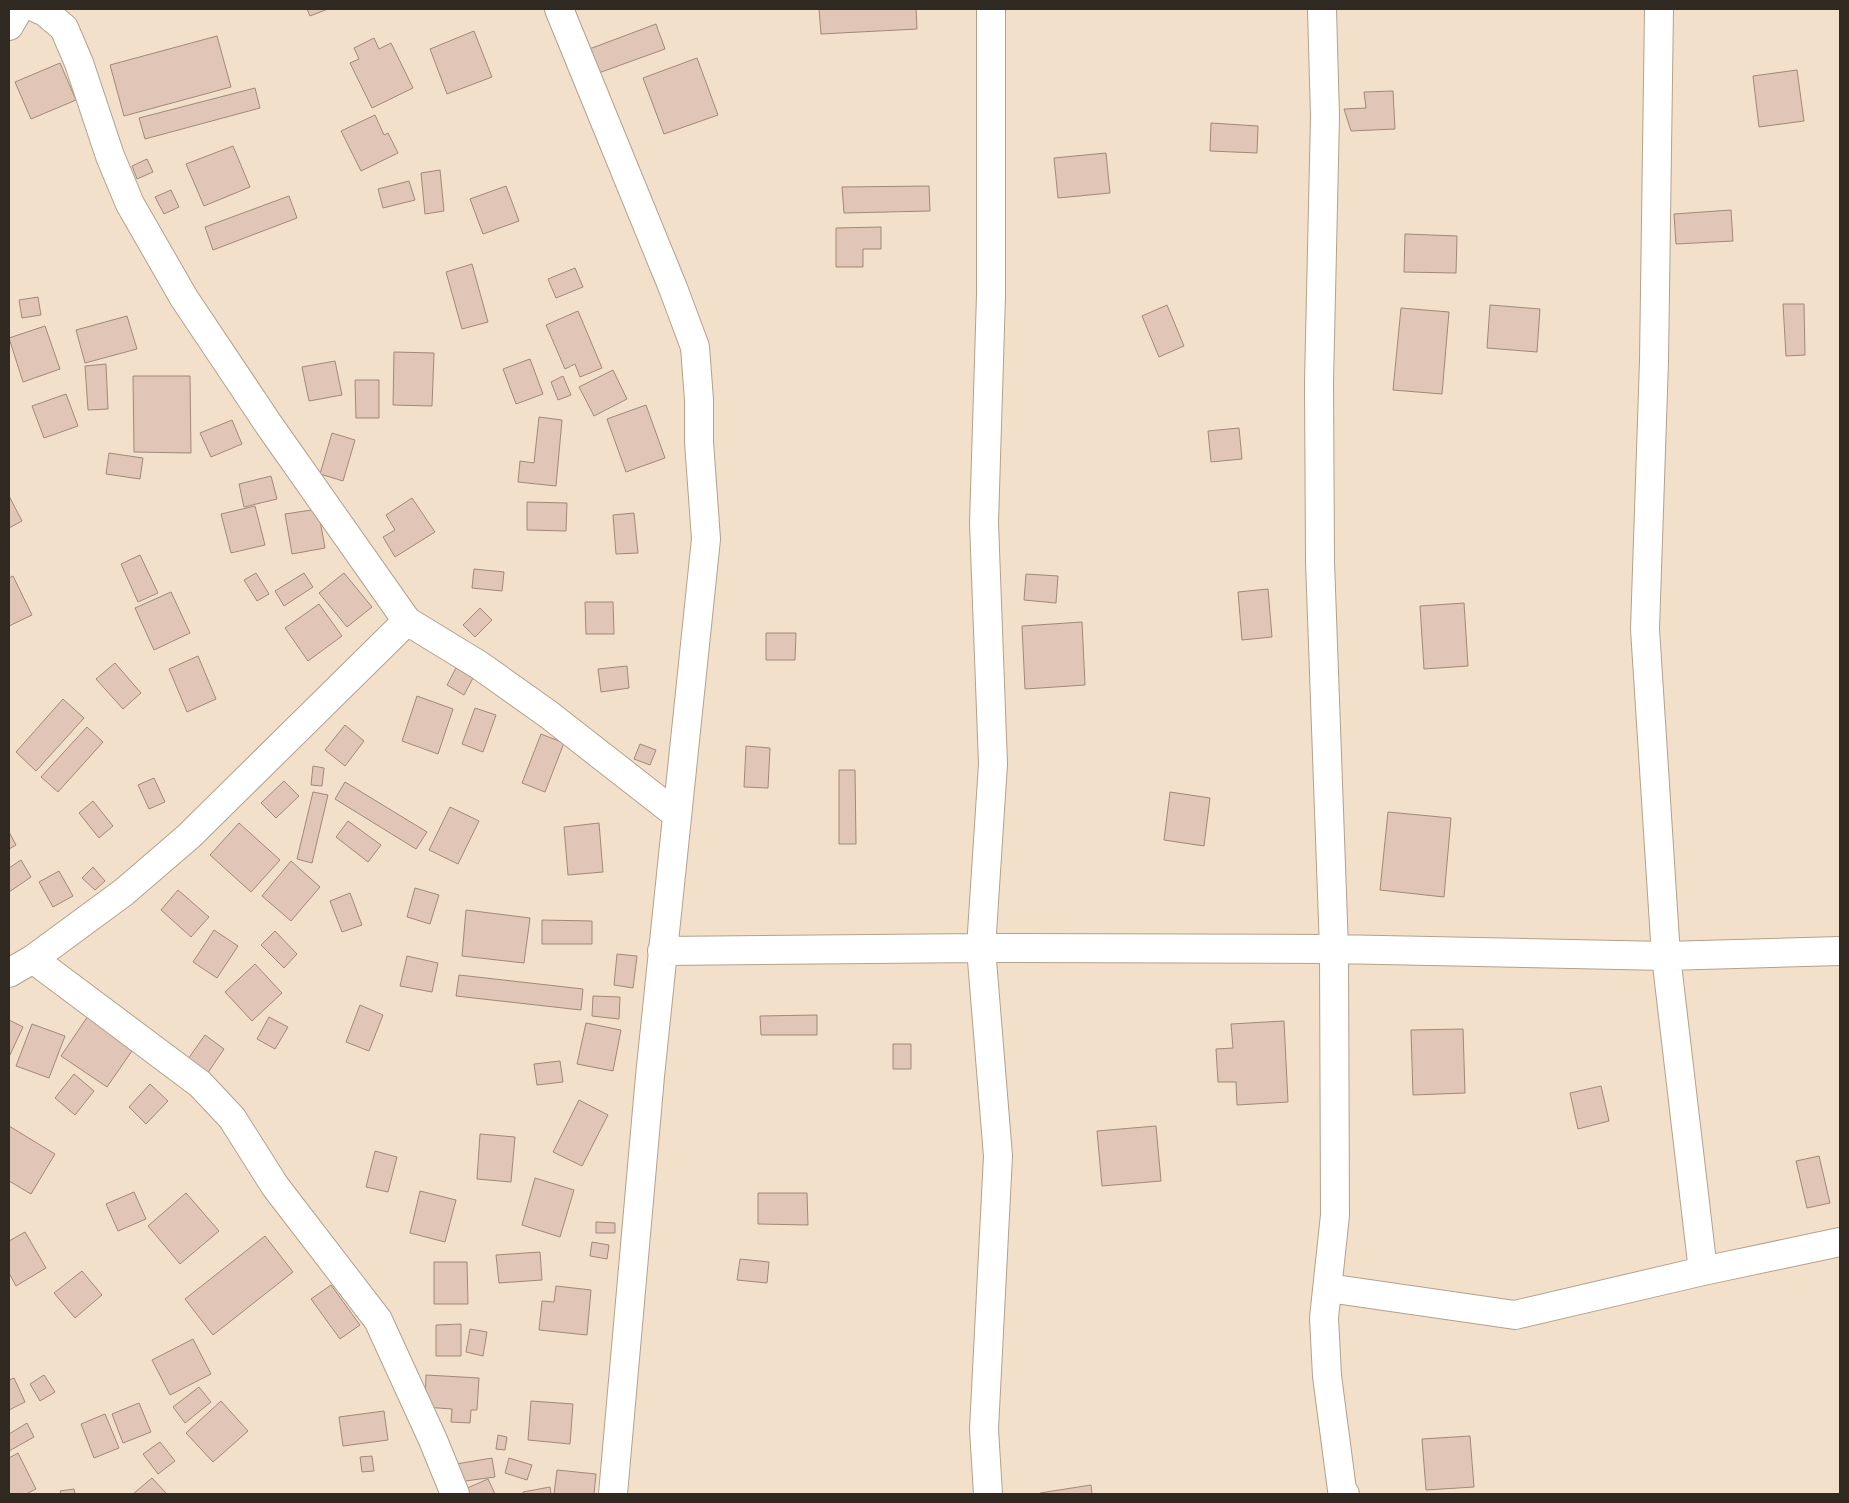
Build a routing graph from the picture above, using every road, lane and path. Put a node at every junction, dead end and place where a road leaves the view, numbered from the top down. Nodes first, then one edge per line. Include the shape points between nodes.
1 (19, 9) edge
2 (38, 9) edge
3 (559, 9) edge
4 (991, 9) edge
5 (1322, 9) edge
6 (1659, 9) edge
7 (9, 26) edge
8 (406, 621) junction
9 (676, 814) junction
10 (981, 948) junction
11 (1334, 950) junction
12 (662, 951) junction
13 (1839, 953) edge
14 (1666, 956) junction
15 (33, 959) junction
16 (9, 973) edge
17 (1840, 1242) edge
18 (1703, 1271) junction
19 (1328, 1288) junction
20 (455, 1494) edge
21 (613, 1494) edge
22 (988, 1494) edge
23 (1345, 1494) edge

1 - 7 street
2 - 8 street via 64,28 130,204 184,298
3 - 9 street via 695,347 706,539
4 - 10 street via 991,295 984,523 993,764
5 - 11 street via 1320,562
6 - 14 street via 1654,361 1645,629
8 - 9 street via 479,665 548,714
8 - 15 street via 189,836 124,892
9 - 12 street
10 - 11 street
10 - 12 street
10 - 22 street via 998,1156 984,1429
11 - 14 street
11 - 19 street via 1335,1214
12 - 21 street
13 - 14 street
14 - 18 street
15 - 16 street
15 - 20 street via 200,1084 232,1118 275,1186 378,1320
17 - 18 street
18 - 19 street via 1515,1315
19 - 23 street via 1324,1318 1326,1376

